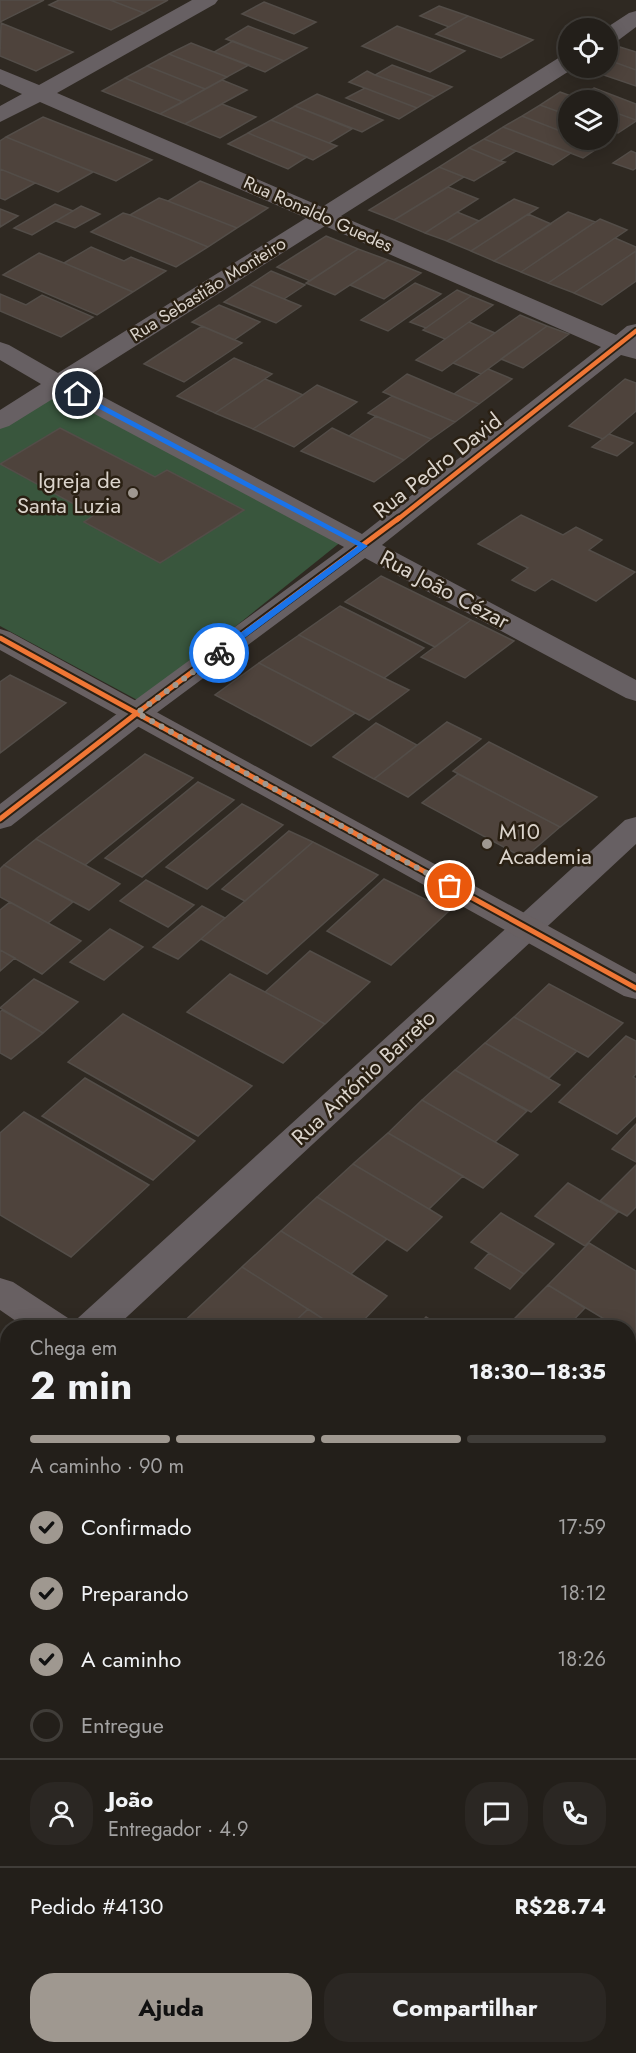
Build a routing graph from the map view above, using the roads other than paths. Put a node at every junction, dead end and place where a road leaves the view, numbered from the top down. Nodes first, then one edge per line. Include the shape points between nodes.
1 (208, 0) edge
2 (636, 17) edge
3 (618, 30) edge
4 (558, 68) edge
5 (0, 76) edge
6 (40, 93) junction
7 (0, 115) edge
8 (324, 216) junction
9 (630, 343) edge
10 (0, 350) edge
11 (57, 383) junction
12 (0, 422) edge
13 (364, 546) junction
14 (0, 638) edge
15 (636, 692) edge
16 (137, 713) junction
17 (0, 819) edge
18 (636, 827) edge
19 (526, 927) junction
20 (636, 988) edge
21 (0, 1292) edge
22 (43, 1320) edge
23 (100, 1320) edge

1 - 6 street
2 - 3 street
4 - 8 street, Rua Sebastião Monteiro
5 - 6 street, Rua Ronaldo Guedes
6 - 7 street
6 - 8 street, Rua Ronaldo Guedes
8 - 9 street, Rua Ronaldo Guedes
8 - 11 street, Rua Sebastião Monteiro
9 - 13 street, Rua Pedro David
10 - 11 street, Rua João Cézar
11 - 12 street, Rua Sebastião Monteiro
11 - 13 street, Rua João Cézar
13 - 15 street, Rua João Cézar
13 - 16 street, Rua Pedro David
14 - 16 main road
16 - 17 street, Rua Pedro David
16 - 19 main road
18 - 19 street, Rua António Barreto
19 - 20 main road
19 - 23 street, Rua António Barreto
21 - 22 main road

